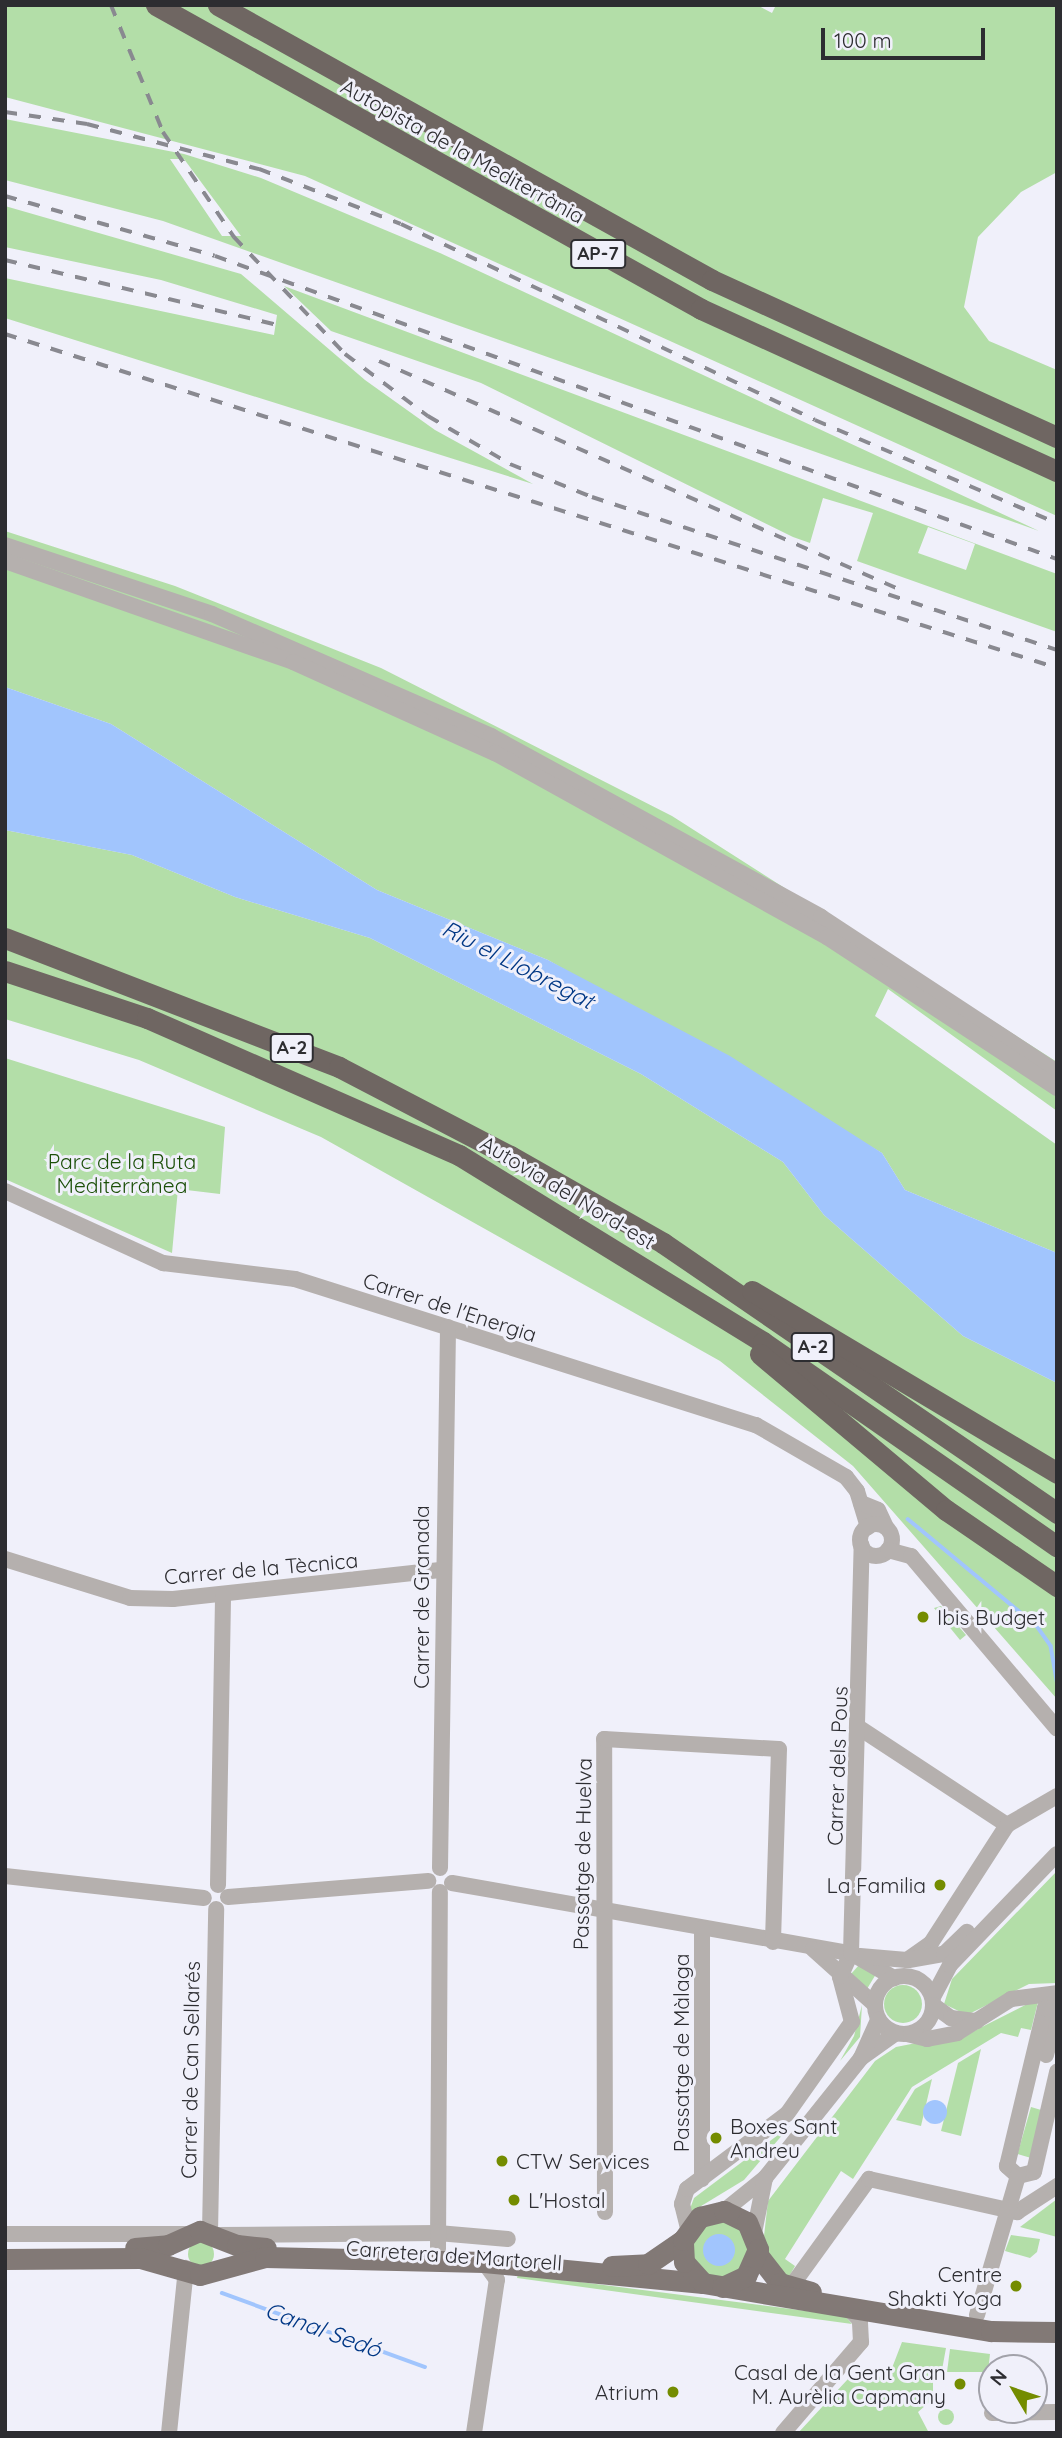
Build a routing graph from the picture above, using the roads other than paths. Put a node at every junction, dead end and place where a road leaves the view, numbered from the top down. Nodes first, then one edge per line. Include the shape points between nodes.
1 (156, 5) edge
2 (218, 5) edge
3 (1057, 437) edge
4 (1057, 471) edge
5 (5, 545) edge
6 (5, 561) edge
7 (5, 938) edge
8 (5, 971) edge
9 (1057, 1072) edge
10 (1057, 1088) edge
11 (5, 1191) edge
12 (663, 1243) junction
13 (703, 1304) junction
14 (448, 1327) junction
15 (1057, 1473) edge
16 (861, 1503) junction
17 (1057, 1513) edge
18 (867, 1527) junction
19 (886, 1527) junction
20 (862, 1545) junction
21 (1057, 1546) edge
22 (884, 1553) junction
23 (5, 1559) edge
24 (442, 1570) junction
25 (863, 1580) junction
26 (1057, 1586) edge
27 (223, 1596) junction
28 (1057, 1729) edge
29 (861, 1730) junction
30 (1057, 1796) edge
31 (1007, 1825) junction
32 (1057, 1854) edge
33 (440, 1868) junction
34 (5, 1876) edge
35 (428, 1881) junction
36 (1026, 1884) junction
37 (446, 1887) junction
38 (223, 1891) junction
39 (204, 1898) junction
40 (216, 1909) junction
41 (600, 1909) junction
42 (702, 1928) junction
43 (773, 1942) junction
44 (813, 1949) junction
45 (854, 1955) junction
46 (907, 1959) junction
47 (950, 1965) junction
48 (840, 1977) junction
49 (894, 1978) junction
50 (916, 1979) junction
51 (1057, 1993) edge
52 (933, 2001) junction
53 (1057, 2011) edge
54 (876, 2012) junction
55 (977, 2021) junction
56 (902, 2034) junction
57 (1046, 2055) dead end
58 (858, 2061) junction
59 (1057, 2072) edge
60 (810, 2084) junction
61 (1018, 2176) junction
62 (765, 2178) junction
63 (702, 2179) junction
64 (1057, 2186) edge
65 (999, 2209) junction
66 (724, 2211) junction
67 (604, 2212) dead end
68 (5, 2234) edge
69 (685, 2234) junction
70 (203, 2236) junction
71 (508, 2239) dead end
72 (438, 2241) junction
73 (756, 2244) junction
74 (5, 2249) edge
75 (5, 2259) edge
76 (484, 2262) junction
77 (513, 2264) junction
78 (202, 2270) junction
79 (498, 2280) junction
80 (802, 2284) junction
81 (712, 2285) junction
82 (850, 2310) junction
83 (977, 2315) junction
84 (1057, 2318) edge
85 (1057, 2332) edge
86 (169, 2433) edge
87 (474, 2433) edge
88 (783, 2433) edge

1 - 4 highway, Autopista de la Mediterrània / AP-7 via 701,309
2 - 3 highway, Autopista de la Mediterrània / AP-7 via 699,274 873,358
5 - 9 street via 212,614 503,742 821,917
6 - 10 street via 293,662 495,753 828,937
7 - 12 highway, Autovia del Nord-est / A-2 via 339,1067
8 - 13 highway, Autovia del Nord-est / A-2 via 147,1018 349,1102 459,1156
11 - 14 street, Carrer de l'Energia via 163,1263 295,1279
12 - 15 highway
12 - 17 highway, Autovia del Nord-est / A-2
13 - 21 highway, Autovia del Nord-est / A-2
13 - 26 highway via 946,1510
14 - 16 street, Carrer de l'Energia via 756,1425 846,1477
14 - 24 street, Carrer de Granada
16 - 18 street, Carrer de l'Energia
16 - 19 street, Carrer de l'Energia via 878,1510
18 - 19 street
18 - 20 street, Carrer de l'Energia
19 - 22 street
20 - 22 street
20 - 25 street, Carrer dels Pous
22 - 25 street
22 - 28 street via 911,1556
23 - 27 street, Carrer de la Tècnica via 130,1598
24 - 27 street, Carrer de la Tècnica
24 - 33 street, Carrer de Granada
25 - 29 street, Carrer dels Pous
27 - 38 street
29 - 31 street
29 - 45 street, Carrer dels Pous
30 - 31 street
31 - 46 street via 947,1921
32 - 36 street
33 - 35 street
33 - 37 street
34 - 39 street
35 - 37 street
35 - 38 street
36 - 46 street via 944,1954
36 - 47 street
37 - 41 street
37 - 72 street
38 - 39 street
38 - 40 street
39 - 40 street
40 - 70 street, Carrer de Can Sellarés
41 - 42 street
41 - 43 street, Passatge de Huelva via 604,1740 779,1749
41 - 67 street, Passatge de Huelva
42 - 43 street
42 - 63 street, Passatge de Màlaga
43 - 44 street
44 - 45 street
44 - 48 street
45 - 46 street
45 - 48 street
45 - 49 street
47 - 50 street
47 - 52 street
48 - 54 street
48 - 60 street via 852,2022
49 - 50 street
49 - 54 street via 881,1987
50 - 52 street
51 - 55 street via 1011,1999
52 - 55 street via 951,2018
52 - 56 street via 927,2023
53 - 57 street
53 - 61 street via 1045,2008 1007,2166
54 - 56 street
54 - 58 street
55 - 56 street via 940,2038
56 - 58 street
58 - 60 street
58 - 62 street
59 - 61 street via 1034,2172
60 - 63 street via 771,2129
61 - 65 street
62 - 66 street
62 - 73 street
63 - 69 street via 682,2197
64 - 65 street via 1028,2207
65 - 80 street via 869,2179
65 - 83 street
66 - 69 main road, Carretera de Martorell via 699,2217
66 - 73 main road via 740,2217
68 - 70 street, Carretera de Martorell
69 - 72 main road, Carretera de Martorell via 636,2266
69 - 81 main road via 684,2262
70 - 72 main road, Carretera de Martorell via 247,2247
70 - 74 main road, Carretera de Martorell via 153,2248
70 - 78 main road
70 - 78 main road via 224,2254
71 - 72 street, Carretera de Martorell
73 - 80 main road via 771,2275
73 - 81 main road via 746,2276
75 - 78 main road, Carretera de Martorell via 140,2258
76 - 77 main road, Carretera de Martorell
76 - 78 main road, Carretera de Martorell via 265,2257
76 - 79 street, Carretera de Martorell
77 - 79 street, Carretera de Martorell
77 - 81 main road, Carretera de Martorell
78 - 86 street via 186,2301
79 - 87 street, Carretera de Martorell
80 - 83 main road
81 - 82 main road, Carretera de Martorell
82 - 85 main road, Carretera de Martorell via 991,2331
82 - 88 street via 860,2320 861,2342
83 - 84 main road

